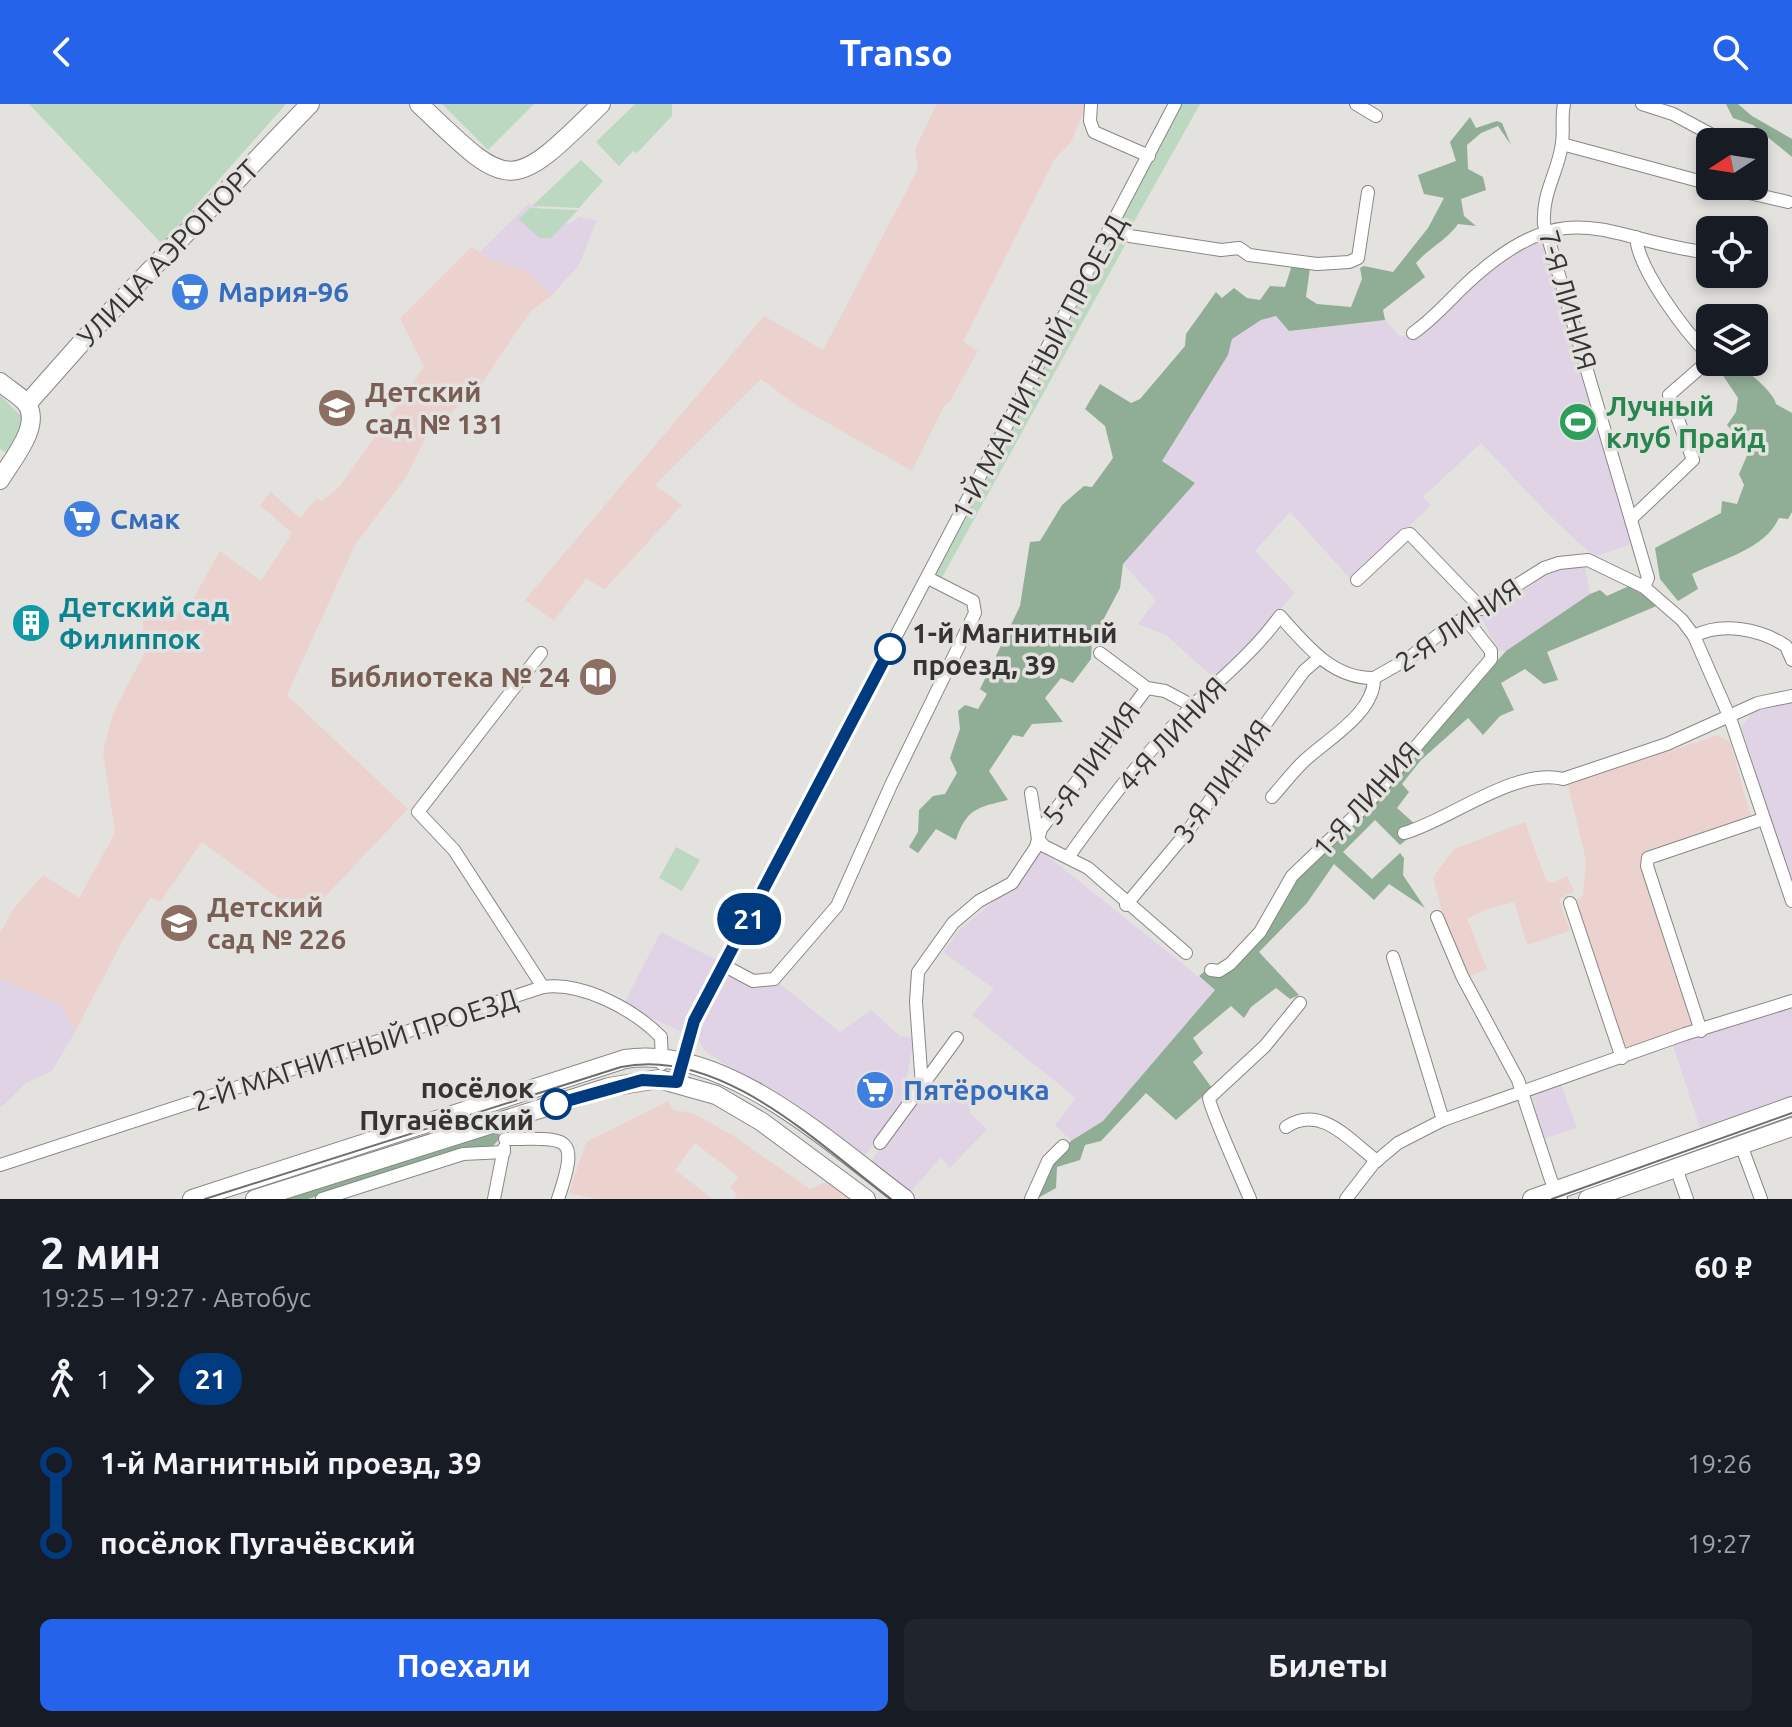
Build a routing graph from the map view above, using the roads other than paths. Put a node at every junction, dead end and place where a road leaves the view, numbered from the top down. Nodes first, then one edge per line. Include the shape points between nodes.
1 (310, 104) edge
2 (419, 104) edge
3 (601, 104) edge
4 (1091, 104) edge
5 (1175, 104) edge
6 (1356, 104) edge
7 (1564, 104) edge
8 (1642, 104) edge
9 (1376, 116) dead end
10 (1700, 128) edge
11 (1562, 144) junction
12 (1149, 156) junction
13 (1696, 180) edge
14 (1368, 192) dead end
15 (1768, 197) edge
16 (1788, 202) dead end
17 (1112, 228) junction
18 (1546, 232) junction
19 (1636, 237) junction
20 (1696, 250) edge
21 (1413, 333) dead end
22 (1696, 341) edge
23 (1696, 372) edge
24 (0, 382) edge
25 (27, 404) junction
26 (0, 480) edge
27 (1633, 517) junction
28 (928, 578) junction
29 (1357, 580) dead end
30 (1644, 587) junction
31 (1482, 609) junction
32 (1466, 619) junction
33 (1694, 636) junction
34 (541, 653) dead end
35 (1100, 653) dead end
36 (1319, 658) junction
37 (1792, 660) edge
38 (1374, 678) junction
39 (1147, 688) junction
40 (1792, 696) edge
41 (1193, 706) junction
42 (1730, 718) junction
43 (1031, 793) dead end
44 (1272, 797) dead end
45 (1763, 819) junction
46 (1404, 833) dead end
47 (1038, 839) junction
48 (1069, 856) junction
49 (1792, 901) edge
50 (1570, 903) dead end
51 (1126, 905) junction
52 (1437, 917) dead end
53 (1186, 953) dead end
54 (1393, 957) dead end
55 (725, 966) junction
56 (1211, 970) dead end
57 (543, 987) junction
58 (1792, 1001) edge
59 (1300, 1003) dead end
60 (1701, 1031) junction
61 (957, 1038) dead end
62 (662, 1056) junction
63 (1622, 1058) junction
64 (682, 1059) junction
65 (668, 1080) junction
66 (922, 1086) junction
67 (1523, 1094) junction
68 (498, 1099) junction
69 (1792, 1106) edge
70 (1443, 1120) junction
71 (1286, 1127) dead end
72 (1792, 1127) edge
73 (504, 1137) junction
74 (880, 1143) dead end
75 (1741, 1145) junction
76 (1063, 1146) dead end
77 (1377, 1161) junction
78 (0, 1165) edge
79 (1676, 1168) junction
80 (1559, 1195) edge
81 (1608, 1196) edge
82 (192, 1199) edge
83 (255, 1199) edge
84 (322, 1199) edge
85 (494, 1199) edge
86 (558, 1199) edge
87 (866, 1199) edge
88 (905, 1199) edge
89 (1031, 1199) edge
90 (1250, 1199) edge
91 (1346, 1199) edge
92 (1532, 1199) edge
93 (1588, 1199) edge
94 (1687, 1199) edge
95 (1761, 1199) edge

1 - 25 main road, УЛИЦА АЭРОПОРТ
2 - 3 main road via 477,158 499,171 516,172 541,161
4 - 12 street via 1094,132
5 - 12 street, 1-Й МАГНИТНЫЙ ПРОЕЗД
6 - 9 street
7 - 11 street, 7-Я ЛИНИЯ
8 - 10 street
11 - 13 street
11 - 18 street, 7-Я ЛИНИЯ via 1546,190
12 - 17 street, 1-Й МАГНИТНЫЙ ПРОЕЗД
14 - 17 street via 1358,258 1349,262 1317,264 1249,255 1239,248 1130,236
15 - 16 street
17 - 28 street, 1-Й МАГНИТНЫЙ ПРОЕЗД
18 - 19 street via 1574,224
18 - 21 street via 1519,242 1479,272
18 - 27 street, 7-Я ЛИНИЯ
19 - 20 street
19 - 22 street via 1637,252 1651,279
23 - 27 street via 1669,395 1693,460
24 - 25 main road
25 - 26 main road via 28,434
27 - 30 street, 7-Я ЛИНИЯ via 1648,578
28 - 55 street, 1-Й МАГНИТНЫЙ ПРОЕЗД
28 - 55 street via 973,601 975,613 837,906 774,979 753,981
29 - 31 street via 1410,534
30 - 31 street, 2-Я ЛИНИЯ via 1597,563 1576,559 1544,568
30 - 33 street, 2-Я ЛИНИЯ
31 - 32 street, 2-Я ЛИНИЯ
32 - 38 street, 2-Я ЛИНИЯ
32 - 56 street, 1-Я ЛИНИЯ via 1491,651 1491,659 1366,805 1292,876 1260,932 1230,964
33 - 37 street via 1710,628 1759,633 1786,646
33 - 42 street, 2-Я ЛИНИЯ
34 - 57 street via 418,812 454,850
35 - 39 street, 5-Я ЛИНИЯ
36 - 38 street via 1339,671
36 - 41 street, 4-Я ЛИНИЯ via 1280,616 1266,637
36 - 51 street, 3-Я ЛИНИЯ
38 - 44 street, 2-Я ЛИНИЯ via 1372,694 1354,716
39 - 41 street, 5-Я ЛИНИЯ
39 - 47 street, 5-Я ЛИНИЯ
40 - 42 street via 1758,703
41 - 48 street, 4-Я ЛИНИЯ via 1132,772
42 - 45 street, 2-Я ЛИНИЯ
42 - 46 street via 1563,779 1552,776 1507,787
43 - 47 street
45 - 49 street, 2-Я ЛИНИЯ
45 - 60 street via 1648,858
47 - 48 street
47 - 66 street, 5-Я ЛИНИЯ via 1012,883 953,923 918,972
48 - 51 street
50 - 63 street
51 - 53 street
52 - 67 street
54 - 70 street
55 - 64 street, 1-Й МАГНИТНЫЙ ПРОЕЗД via 694,1021
57 - 62 street, 2-Й МАГНИТНЫЙ ПРОЕЗД via 564,984 582,989 646,1023 661,1037
57 - 78 street, 2-Й МАГНИТНЫЙ ПРОЕЗД
58 - 60 street
59 - 90 street via 1265,1046 1209,1098
60 - 63 street
61 - 66 street
62 - 64 main road
62 - 65 street
62 - 68 main road via 625,1059
63 - 67 street
64 - 65 street, 1-Й МАГНИТНЫЙ ПРОЕЗД
64 - 88 main road via 749,1087
65 - 73 main road via 609,1087
65 - 87 main road via 740,1107
66 - 74 street
67 - 70 street
67 - 80 street
68 - 73 street
68 - 82 main road
69 - 80 main road
70 - 77 street via 1398,1143
71 - 77 street via 1305,1119 1327,1123
72 - 75 main road
73 - 83 main road
73 - 84 street
73 - 85 street
73 - 86 street via 562,1142 570,1151
75 - 79 main road
75 - 95 street
76 - 89 street via 1048,1161
77 - 91 street
79 - 81 main road
79 - 94 street
80 - 92 main road
81 - 93 main road

